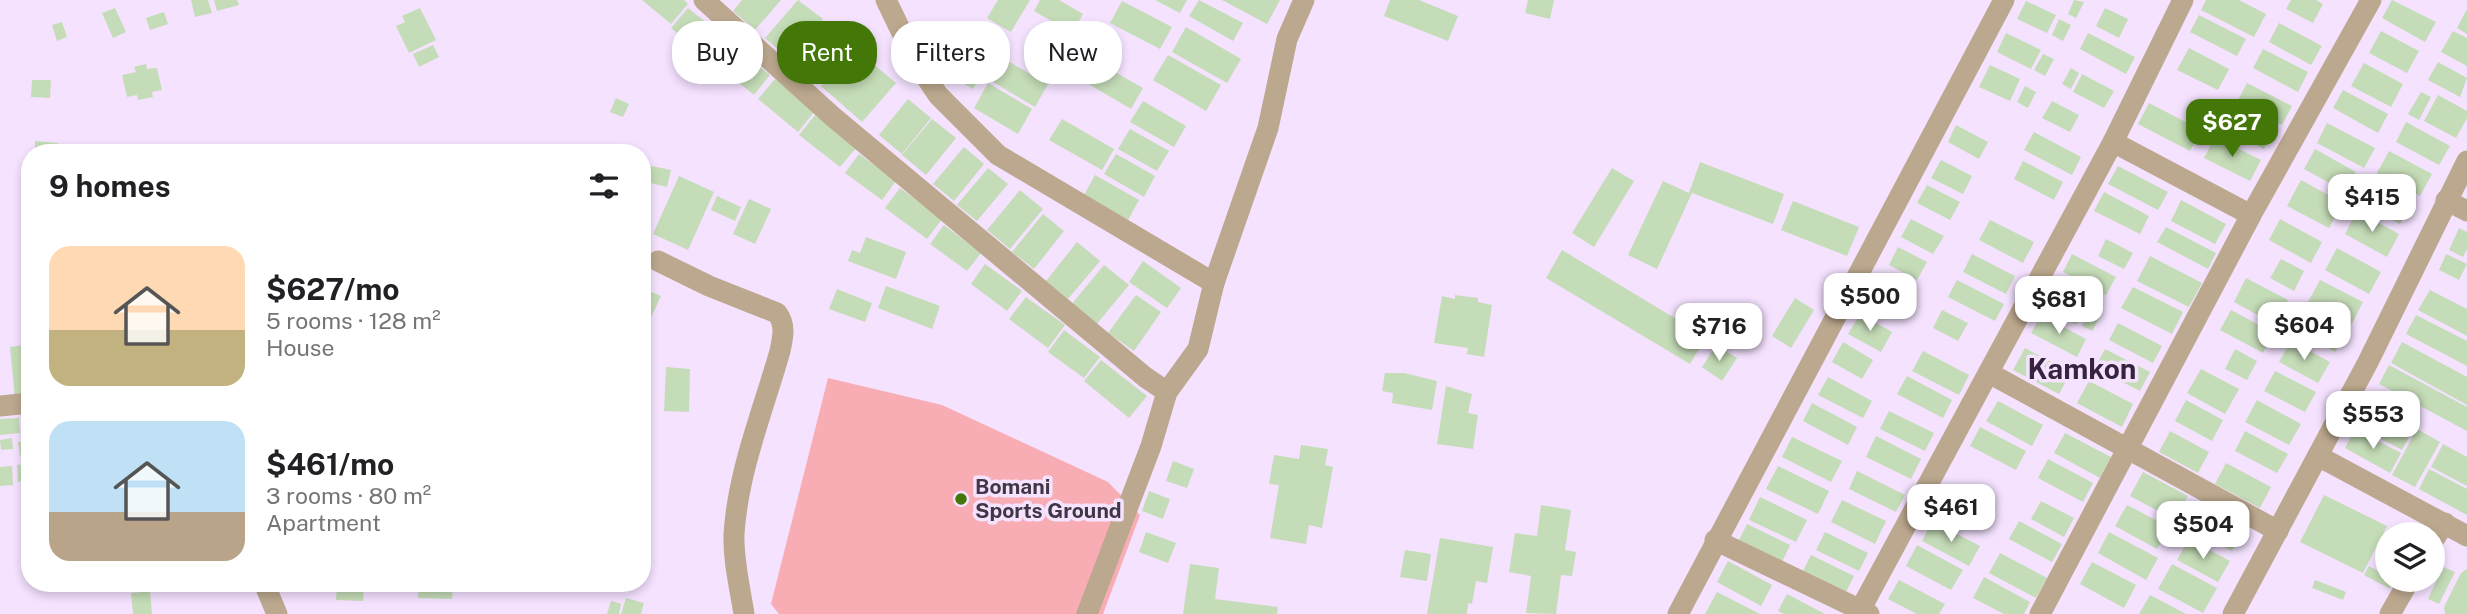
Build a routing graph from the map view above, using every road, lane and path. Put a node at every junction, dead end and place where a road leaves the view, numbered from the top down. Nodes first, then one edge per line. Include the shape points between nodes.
1 (704, 0) edge
2 (886, 0) edge
3 (1304, 0) edge
4 (2004, 0) edge
5 (2183, 0) edge
6 (2371, 0) edge
7 (2113, 142) junction
8 (2467, 161) edge
9 (2446, 200) junction
10 (2467, 211) edge
11 (2251, 215) junction
12 (658, 261) dead end
13 (1214, 283) junction
14 (1989, 373) junction
15 (1167, 392) junction
16 (21, 404) edge
17 (0, 406) edge
18 (2129, 448) junction
19 (2318, 456) junction
20 (2443, 522) edge
21 (2445, 523) edge
22 (2278, 531) junction
23 (2467, 536) edge
24 (1715, 540) junction
25 (267, 592) edge
26 (2403, 592) edge
27 (1863, 613) edge
28 (276, 614) edge
29 (744, 614) edge
30 (1087, 614) edge
31 (1678, 614) edge
32 (2040, 614) edge
33 (2233, 614) edge
34 (2390, 614) edge

1 - 15 street via 832,116
2 - 13 street via 938,95 998,155
3 - 13 street via 1287,40 1268,128
4 - 24 street
5 - 7 street
6 - 11 street
7 - 11 street
7 - 14 street
8 - 9 street
9 - 10 street
9 - 19 street
11 - 18 street
12 - 29 street via 777,313 782,320 780,351 741,483 734,536
13 - 15 street via 1198,349
14 - 18 street
14 - 27 street
15 - 30 street
16 - 17 street
18 - 22 street
18 - 32 street
19 - 20 street
19 - 22 street
21 - 23 street
22 - 33 street
24 - 27 street
24 - 31 street
25 - 28 street
26 - 34 street

